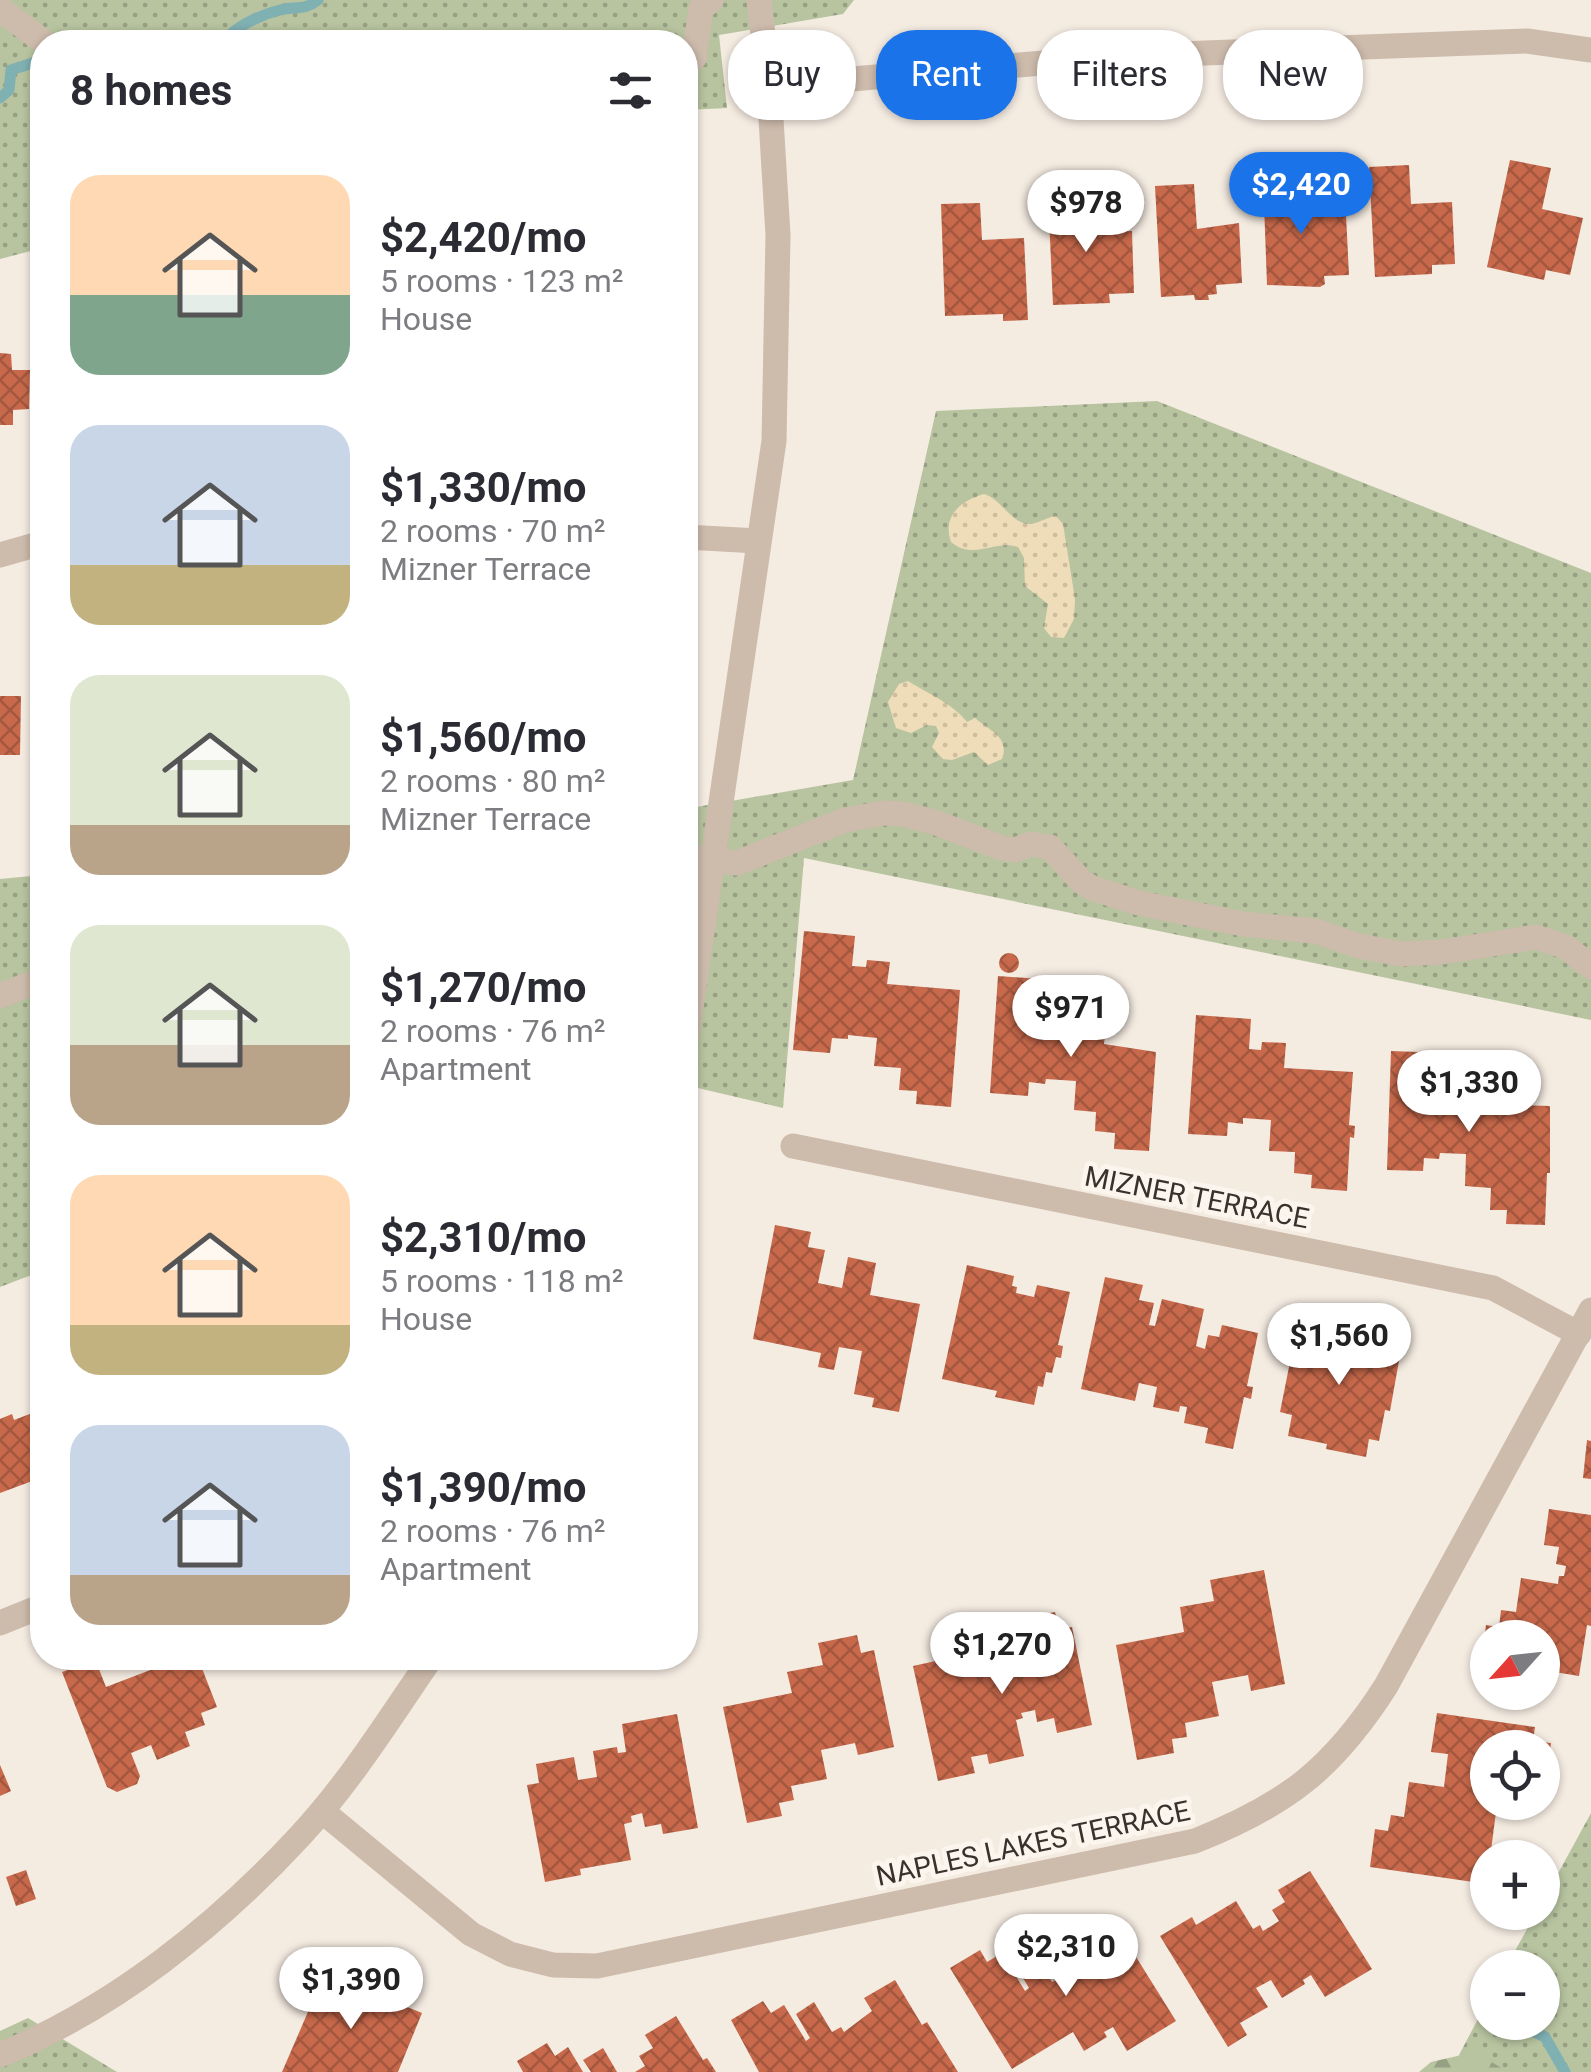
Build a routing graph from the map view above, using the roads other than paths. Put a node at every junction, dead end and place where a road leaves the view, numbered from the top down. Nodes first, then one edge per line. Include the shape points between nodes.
1 (710, 0) edge
2 (759, 0) edge
3 (0, 8) edge
4 (30, 30) edge
5 (762, 30) edge
6 (698, 31) edge
7 (1591, 50) edge
8 (856, 79) edge
9 (771, 120) edge
10 (698, 538) edge
11 (758, 540) junction
12 (30, 546) edge
13 (0, 555) edge
14 (698, 858) edge
15 (713, 859) junction
16 (698, 960) edge
17 (1591, 967) edge
18 (30, 984) edge
19 (0, 996) edge
20 (793, 1146) dead end
21 (1591, 1310) edge
22 (1578, 1334) junction
23 (30, 1611) edge
24 (0, 1622) edge
25 (423, 1670) edge
26 (322, 1811) junction
27 (0, 2055) edge

1 - 6 street
2 - 5 street
3 - 4 street
7 - 8 street via 1527,41 1163,54
9 - 11 street via 778,235 774,441
10 - 11 street
11 - 15 street
12 - 13 street
14 - 15 street
15 - 16 street
15 - 17 street via 751,860 845,820 902,814 1002,848 1050,847 1080,881 1140,902 1316,931 1401,954 1536,936 1566,946
18 - 19 street
20 - 22 street, MIZNER TERRACE via 1494,1288
21 - 22 street, NAPLES LAKES TERRACE
22 - 26 street, NAPLES LAKES TERRACE via 1360,1726 1291,1794 1195,1841 597,1966 553,1965 471,1934
23 - 24 street
25 - 26 street
26 - 27 street via 237,1900 166,1958 89,2009

